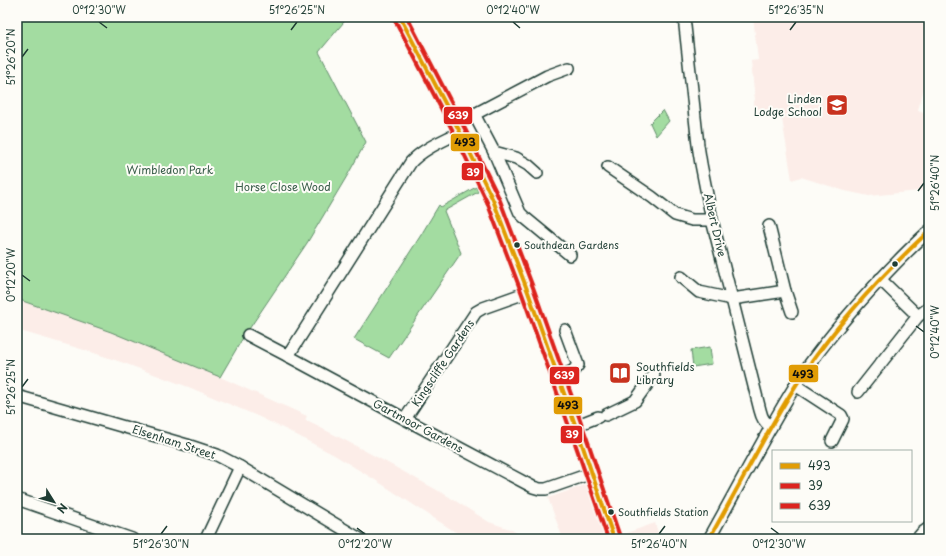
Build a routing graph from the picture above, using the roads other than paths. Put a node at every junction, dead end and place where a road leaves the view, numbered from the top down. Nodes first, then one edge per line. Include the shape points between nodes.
1 (400, 17) edge
2 (684, 17) edge
3 (569, 68) dead end
4 (474, 114) junction
5 (458, 128) junction
6 (494, 152) junction
7 (608, 167) dead end
8 (537, 173) dead end
9 (712, 220) junction
10 (769, 226) dead end
11 (929, 231) edge
12 (570, 255) dead end
13 (681, 277) dead end
14 (880, 279) junction
15 (785, 291) junction
16 (528, 292) junction
17 (732, 299) junction
18 (929, 308) edge
19 (792, 312) dead end
20 (918, 316) junction
21 (565, 330) dead end
22 (248, 335) dead end
23 (288, 356) junction
24 (654, 375) dead end
25 (558, 377) junction
26 (795, 385) junction
27 (858, 392) dead end
28 (17, 396) edge
29 (405, 419) junction
30 (575, 426) junction
31 (771, 427) junction
32 (832, 441) dead end
33 (240, 467) junction
34 (592, 474) junction
35 (17, 499) edge
36 (929, 528) edge
37 (132, 539) edge
38 (206, 539) edge
39 (360, 539) edge
40 (614, 539) edge
41 (709, 539) edge
42 (917, 539) edge

1 - 5 street
2 - 9 street, Albert Drive via 698,145
3 - 4 street via 547,76
4 - 5 street
4 - 6 street
5 - 16 street via 493,200
5 - 23 street via 411,162
6 - 8 street via 516,158
6 - 12 street via 520,213
7 - 9 street via 675,215 692,220
9 - 17 street, Albert Drive
10 - 15 street
11 - 14 street
13 - 17 street via 699,292
14 - 20 street
14 - 26 street via 819,351
15 - 17 street
15 - 19 street
16 - 25 street
16 - 29 street, Kingscliffe Gardens via 476,312
17 - 31 street, Albert Drive via 762,418
18 - 20 street
20 - 27 street
21 - 25 street via 578,365 573,371
22 - 23 street, Gartmoor Gardens
23 - 29 street, Gartmoor Gardens
24 - 30 street via 635,401
25 - 30 street
26 - 31 street
26 - 32 street via 841,414 843,420
28 - 33 street, Elsenham Street via 201,449
29 - 34 street, Gartmoor Gardens via 533,487 546,489
30 - 34 street
31 - 41 street
33 - 38 street
33 - 39 street, Elsenham Street
34 - 40 street
35 - 37 street
36 - 42 street

